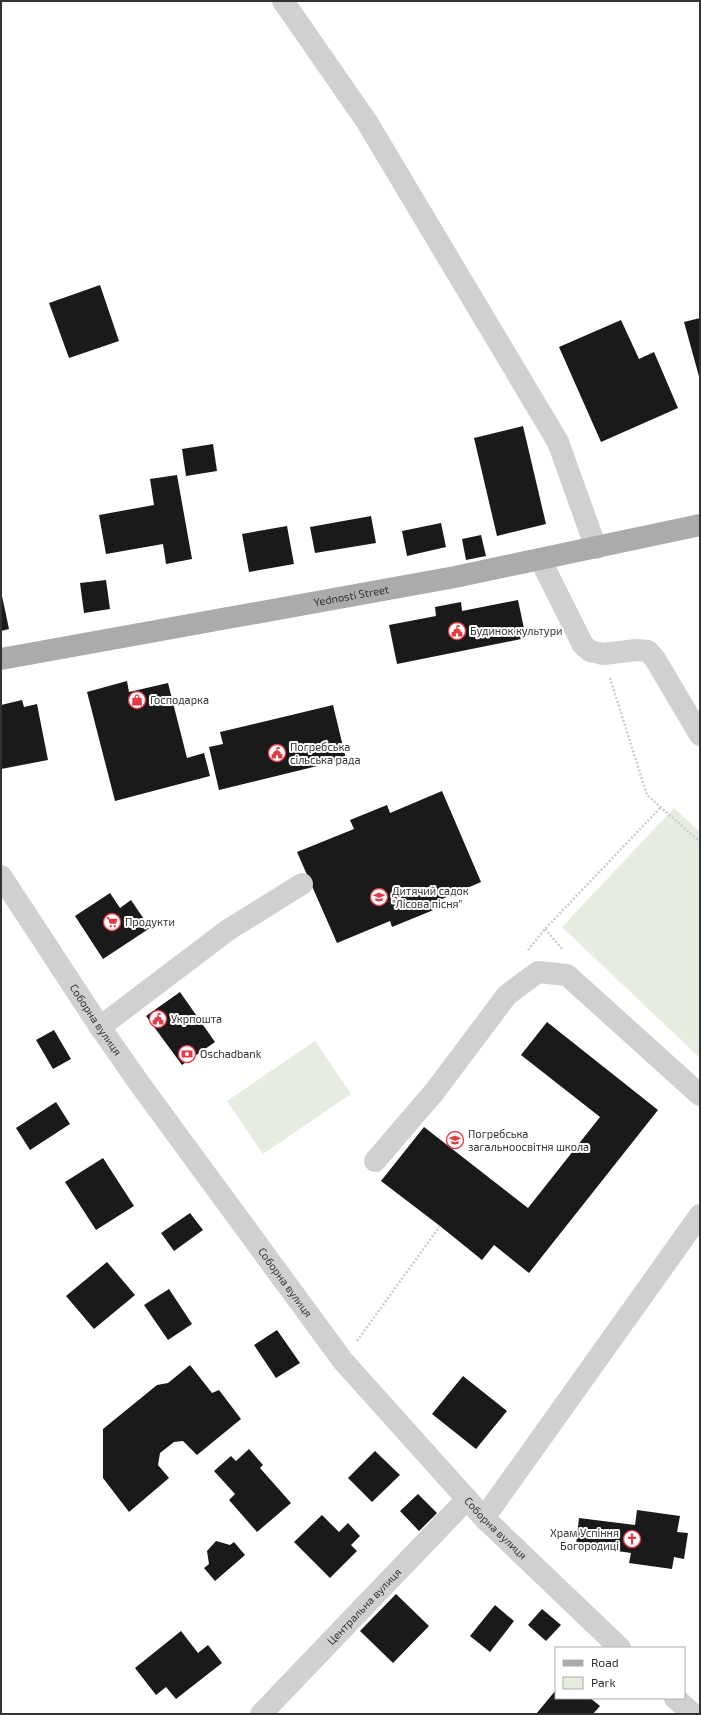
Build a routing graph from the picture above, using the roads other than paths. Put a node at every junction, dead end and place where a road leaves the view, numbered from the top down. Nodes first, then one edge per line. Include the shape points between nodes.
1 (283, 1) edge
2 (700, 525) edge
3 (596, 548) junction
4 (540, 559) junction
5 (1, 659) edge
6 (700, 735) edge
7 (1, 876) edge
8 (302, 884) dead end
9 (100, 1027) junction
10 (700, 1095) edge
11 (375, 1161) dead end
12 (700, 1215) edge
13 (467, 1499) junction
14 (484, 1518) junction
15 (619, 1647) edge
16 (676, 1699) edge
17 (261, 1714) edge
18 (693, 1714) edge

1 - 3 street via 367,122 558,442
2 - 3 main road, Yednosti Street
3 - 4 main road, Yednosti Street
4 - 5 main road, Yednosti Street via 455,577
4 - 6 street via 583,645 590,652 603,654 637,650 648,652
7 - 9 street, Соборна вулиця
8 - 9 street via 228,930
9 - 13 street, Соборна вулиця via 343,1361
10 - 11 street via 567,975 538,972 507,995 435,1091
12 - 14 street
13 - 14 street, Соборна вулиця
13 - 17 street, Центральна вулиця
14 - 15 street, Соборна вулиця
16 - 18 street

